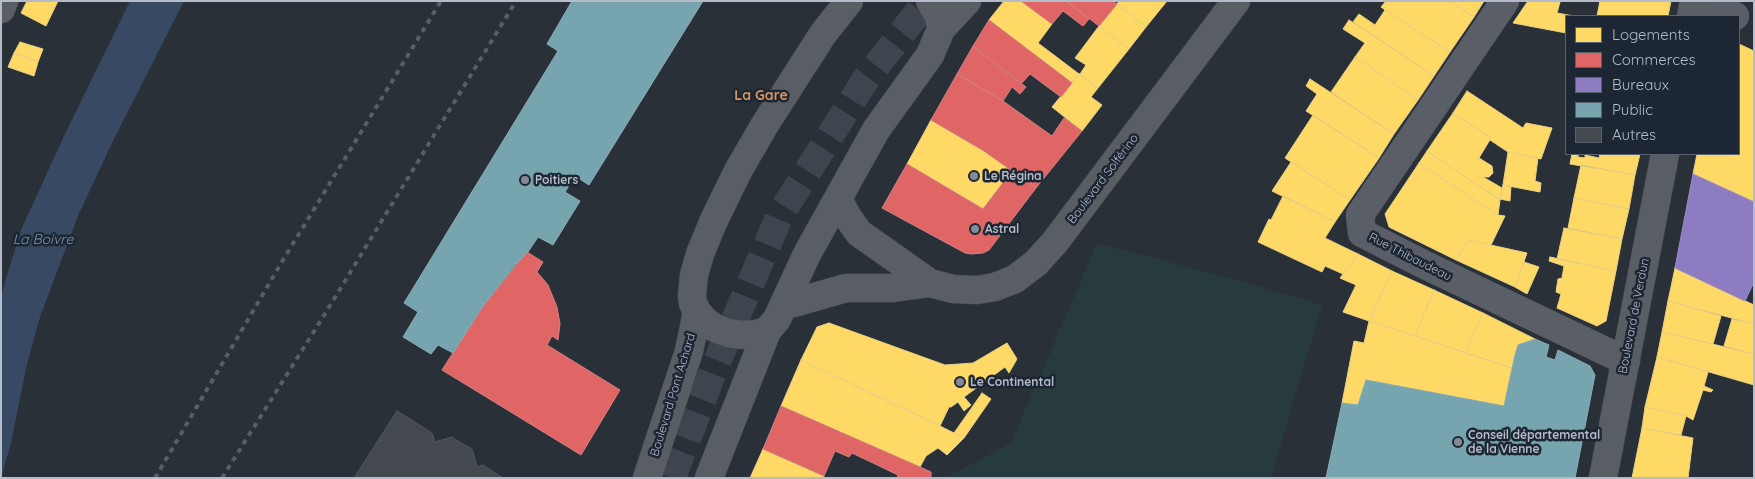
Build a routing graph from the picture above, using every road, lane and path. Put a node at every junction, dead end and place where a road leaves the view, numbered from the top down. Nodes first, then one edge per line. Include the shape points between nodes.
1 (4, 1) edge
2 (849, 1) edge
3 (930, 1) edge
4 (967, 1) edge
5 (1236, 1) edge
6 (1504, 1) edge
7 (1694, 1) edge
8 (1705, 1) edge
9 (1, 9) edge
10 (1691, 15) edge
11 (1733, 15) edge
12 (1740, 19) edge
13 (1754, 26) edge
14 (941, 30) junction
15 (1665, 155) edge
16 (838, 199) junction
17 (930, 283) junction
18 (783, 306) junction
19 (697, 312) junction
20 (767, 331) junction
21 (1626, 362) junction
22 (647, 478) edge
23 (709, 478) edge
24 (1604, 478) edge

1 - 9 street
2 - 19 street via 800,68 734,179 694,275 692,296
3 - 14 street via 939,16
4 - 14 street
5 - 17 street, Boulevard Solférino via 1036,263 1014,279 995,287 953,289
6 - 21 street, Rue Thibaudeau via 1360,215 1362,233
7 - 10 street
8 - 11 street
12 - 13 street
14 - 16 street via 930,55 876,130
15 - 21 street, Boulevard de Verdun
16 - 17 street, Boulevard Solférino via 859,233
16 - 18 street
17 - 18 street, Boulevard Solférino via 893,288 846,288
18 - 20 street
19 - 20 street via 710,325 728,333 743,335
19 - 22 street, Boulevard Pont Achard via 689,351
20 - 23 street
21 - 24 street, Boulevard de Verdun

